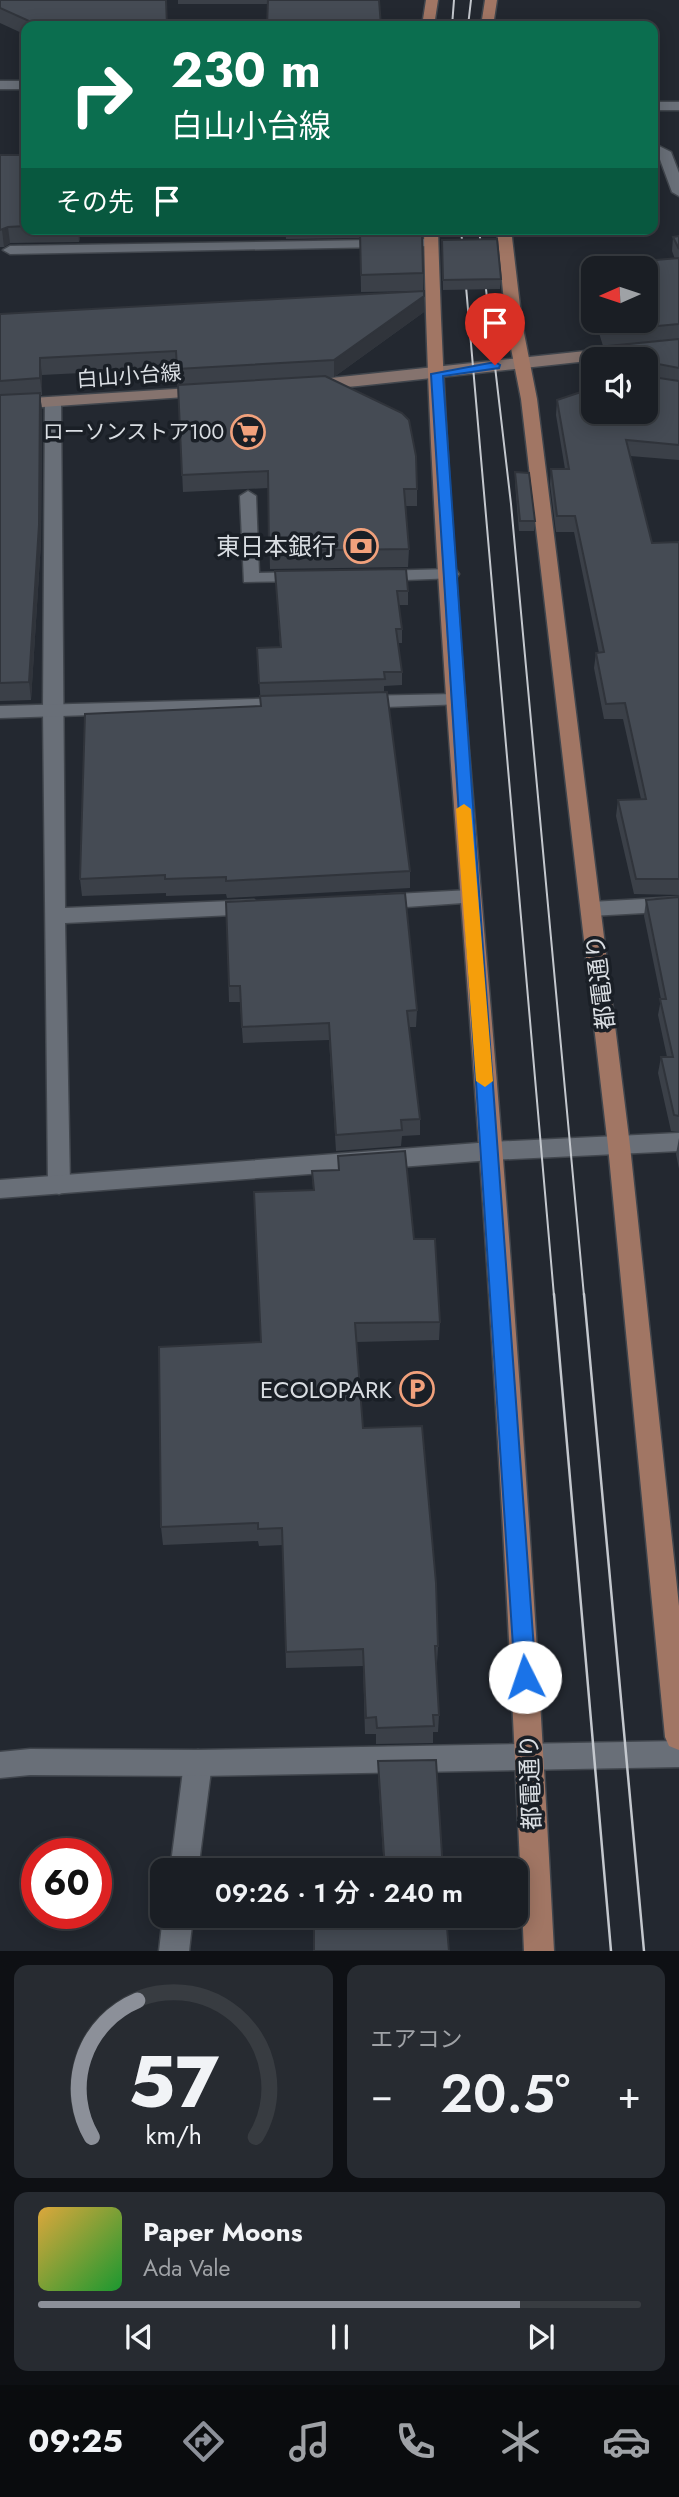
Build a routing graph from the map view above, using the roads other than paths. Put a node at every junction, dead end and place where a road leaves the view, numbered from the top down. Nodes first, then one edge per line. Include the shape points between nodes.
1 (432, 0) edge
2 (491, 0) edge
3 (429, 21) edge
4 (489, 21) edge
5 (0, 85) edge
6 (21, 85) edge
7 (658, 106) edge
8 (679, 106) edge
9 (658, 149) edge
10 (679, 192) edge
11 (152, 235) edge
12 (505, 235) edge
13 (431, 236) edge
14 (151, 248) junction
15 (10, 250) edge
16 (679, 346) edge
17 (658, 349) edge
18 (581, 357) edge
19 (523, 362) junction
20 (437, 374) junction
21 (289, 387) edge
22 (220, 391) edge
23 (52, 402) junction
24 (0, 405) edge
25 (248, 496) edge
26 (450, 574) junction
27 (330, 576) edge
28 (356, 576) edge
29 (456, 700) junction
30 (337, 703) edge
31 (310, 704) edge
32 (52, 710) junction
33 (0, 712) edge
34 (470, 897) junction
35 (357, 903) edge
36 (679, 904) edge
37 (275, 906) edge
38 (591, 909) junction
39 (57, 916) junction
40 (679, 1142) edge
41 (619, 1146) junction
42 (491, 1151) junction
43 (59, 1185) junction
44 (0, 1189) edge
45 (679, 1737) edge
46 (679, 1754) edge
47 (528, 1757) junction
48 (198, 1763) junction
49 (0, 1765) edge
50 (186, 1858) edge
51 (177, 1928) edge
52 (174, 1951) edge
53 (539, 1951) edge

1 - 3 main road
2 - 4 main road
5 - 6 street
7 - 8 street
9 - 10 street via 664,152
11 - 14 street
12 - 19 main road, 都電通り
13 - 14 street
13 - 20 main road, 都電通り
14 - 15 street
16 - 17 main road
18 - 19 main road
19 - 20 main road
19 - 38 main road, 都電通り
20 - 21 main road
20 - 26 main road, 都電通り
22 - 23 main road, 白山小台線
23 - 24 main road, 白山小台線
23 - 32 street
25 - 27 street via 250,578
26 - 28 street
26 - 29 main road, 都電通り
29 - 30 street
29 - 34 main road, 都電通り
31 - 32 street
32 - 33 street
32 - 39 street
34 - 35 street
34 - 42 main road, 都電通り
36 - 38 street
37 - 39 street
38 - 41 main road, 都電通り
39 - 43 street
40 - 41 street
41 - 42 street
41 - 45 main road, 都電通り
42 - 43 street
42 - 47 main road, 都電通り
43 - 44 street
46 - 47 street
47 - 48 street
47 - 53 main road, 都電通り
48 - 49 street
48 - 50 street
51 - 52 street

